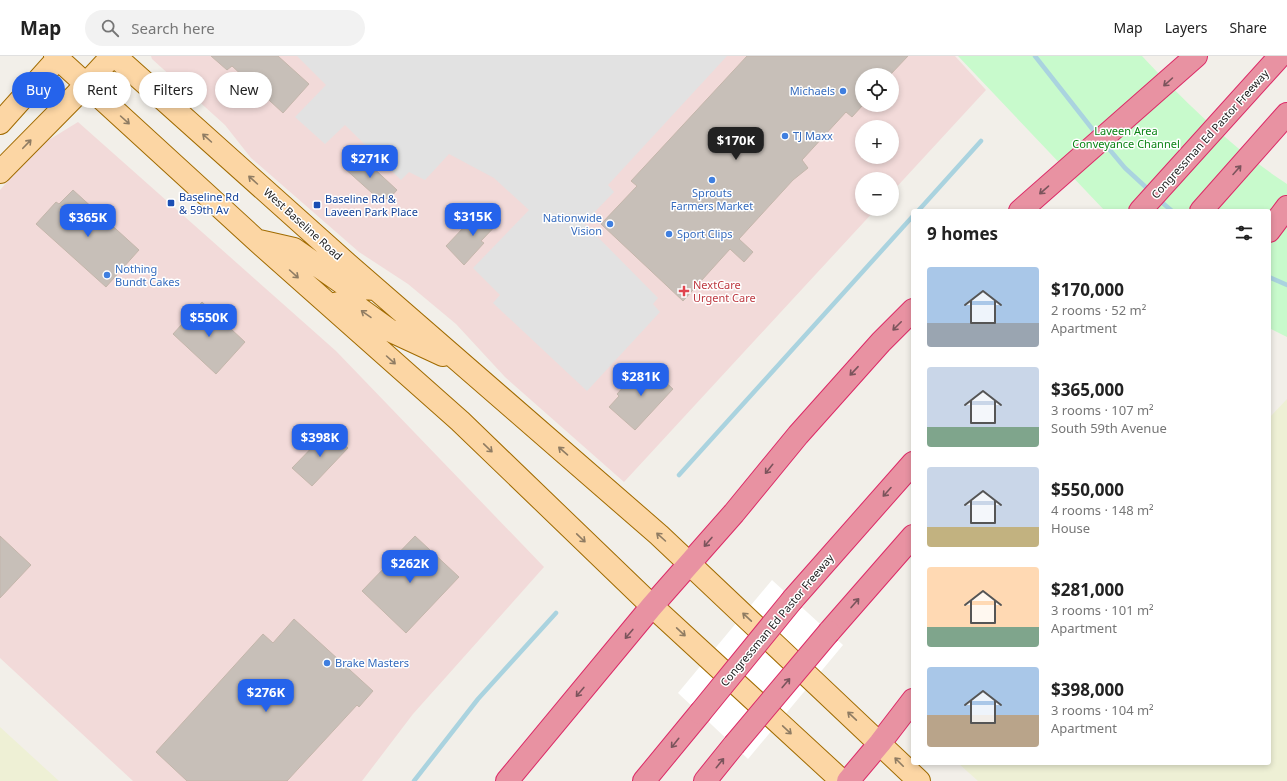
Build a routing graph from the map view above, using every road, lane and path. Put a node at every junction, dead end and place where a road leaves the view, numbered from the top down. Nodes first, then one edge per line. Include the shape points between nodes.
1 (114, 56) edge
2 (1196, 56) edge
3 (1280, 56) edge
4 (57, 57) edge
5 (73, 72) edge
6 (99, 72) edge
7 (73, 98) edge
8 (111, 108) edge
9 (1287, 114) edge
10 (0, 123) edge
11 (0, 172) edge
12 (1206, 205) edge
13 (1287, 208) edge
14 (1022, 209) edge
15 (1142, 209) edge
16 (1271, 228) edge
17 (256, 240) junction
18 (376, 289) junction
19 (330, 305) junction
20 (911, 312) edge
21 (463, 364) junction
22 (911, 465) edge
23 (911, 538) edge
24 (690, 563) junction
25 (652, 606) junction
26 (911, 703) edge
27 (880, 743) junction
28 (507, 781) edge
29 (644, 781) edge
30 (705, 781) edge
31 (842, 781) edge
32 (848, 781) edge
33 (919, 781) edge

1 - 6 main road
18 -> 1 main road, West Baseline Road
2 -> 14 highway
3 - 15 highway, Congressman Ed Pastor Freeway
4 - 5 main road
4 - 10 main road
11 -> 7 main road
8 -> 17 main road
12 -> 9 highway
13 - 16 highway
17 - 18 main road via 294,250 348,287
17 -> 19 main road
18 - 21 main road, West Baseline Road
21 -> 19 main road via 389,330 347,304
19 -> 25 main road via 460,421
20 -> 24 highway via 831,397
24 -> 21 main road, West Baseline Road
22 -> 29 highway, Congressman Ed Pastor Freeway, bridge via 793,599
30 -> 23 highway, bridge
24 - 25 highway
27 -> 24 main road, West Baseline Road
25 -> 28 highway
25 -> 31 main road
26 - 27 highway
27 - 32 highway
33 -> 27 main road

